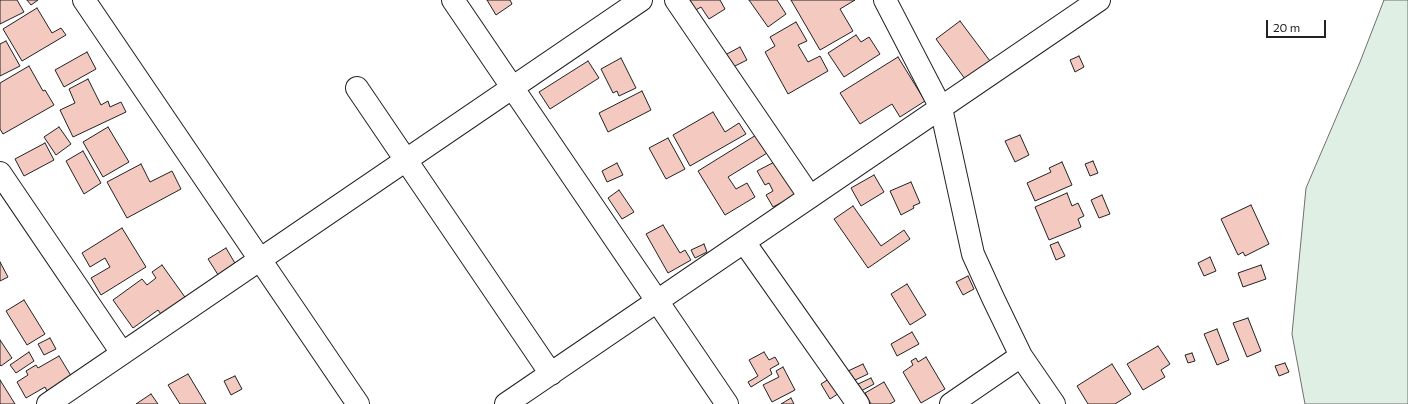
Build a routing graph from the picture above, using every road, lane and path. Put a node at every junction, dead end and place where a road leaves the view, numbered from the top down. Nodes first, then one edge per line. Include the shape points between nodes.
1 (84, 0) edge
2 (453, 0) edge
3 (641, 0) edge
4 (676, 0) edge
5 (885, 0) edge
6 (1099, 0) edge
7 (357, 88) dead end
8 (512, 88) junction
9 (941, 108) junction
10 (406, 160) junction
11 (0, 173) edge
12 (810, 197) junction
13 (744, 242) junction
14 (260, 260) junction
15 (657, 301) junction
16 (122, 353) junction
17 (1021, 356) junction
18 (551, 374) junction
19 (48, 404) edge
20 (358, 404) edge
21 (506, 404) edge
22 (727, 404) edge
23 (858, 404) edge
24 (951, 404) edge
25 (1054, 404) edge

1 - 14 street
2 - 8 street
3 - 8 street
4 - 12 street
5 - 9 street
6 - 9 street
7 - 10 street
8 - 10 street
8 - 15 street
9 - 12 street
9 - 17 street via 973,254
10 - 14 street
10 - 18 street
11 - 16 street
12 - 13 street
13 - 15 street
13 - 23 street
14 - 16 street
14 - 20 street
15 - 18 street
15 - 22 street
16 - 19 street
17 - 24 street
17 - 25 street
18 - 21 street

